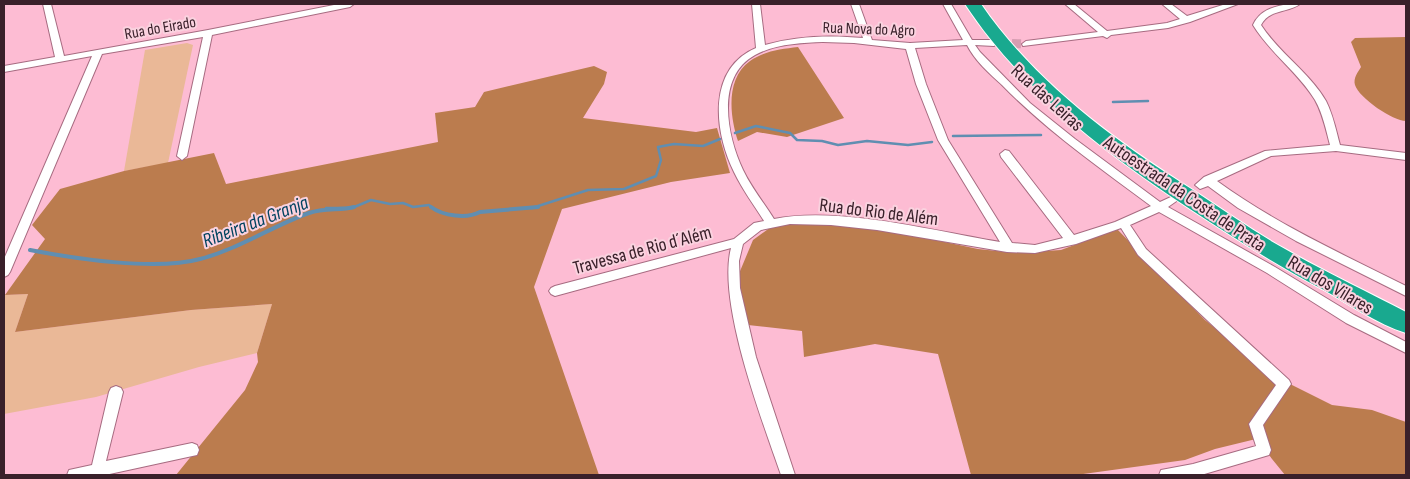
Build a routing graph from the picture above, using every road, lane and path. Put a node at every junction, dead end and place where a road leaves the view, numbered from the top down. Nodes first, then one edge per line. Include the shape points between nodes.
1 (47, 4) edge
2 (350, 4) edge
3 (756, 4) edge
4 (855, 4) edge
5 (947, 4) edge
6 (973, 4) edge
7 (987, 4) edge
8 (1069, 4) edge
9 (1166, 4) edge
10 (1234, 4) edge
11 (1296, 4) edge
12 (1283, 5) edge
13 (1187, 20) junction
14 (208, 33) junction
15 (1106, 35) junction
16 (868, 41) junction
17 (968, 42) junction
18 (994, 43) tunnel mouth
19 (1026, 44) tunnel mouth
20 (910, 46) junction
21 (760, 50) junction
22 (98, 53) junction
23 (60, 59) junction
24 (4, 69) edge
25 (1336, 148) junction
26 (1005, 154) dead end
27 (182, 156) dead end
28 (1406, 157) edge
29 (1173, 200) dead end
30 (1159, 207) junction
31 (770, 222) junction
32 (1123, 224) junction
33 (1071, 240) junction
34 (738, 242) junction
35 (16, 243) junction
36 (4, 245) edge
37 (1008, 246) junction
38 (4, 272) edge
39 (555, 291) dead end
40 (1406, 291) edge
41 (1406, 307) edge
42 (1406, 323) edge
43 (1406, 348) edge
44 (116, 392) dead end
45 (192, 450) dead end
46 (96, 473) edge
47 (74, 475) edge
48 (788, 475) edge
49 (1166, 475) edge

1 - 23 street
2 - 14 street, Rua do Eirado
3 - 21 street
4 - 16 street
5 - 17 street, Rua das Leiras
6 - 42 highway, Autoestrada da Costa de Prata via 987,25 1045,88 1147,171 1278,255
7 - 41 highway, Autoestrada da Costa de Prata via 1000,24 1056,85 1148,159 1270,237
8 - 15 street
9 - 13 street
10 - 13 street
11 - 12 street
12 - 25 street via 1281,10 1268,13 1259,20 1257,26 1321,100
13 - 15 street
14 - 22 street, Rua do Eirado
14 - 27 street
15 - 19 street
16 - 20 street, Rua Nova do Agro
16 - 21 street, Rua Nova do Agro via 830,40
17 - 18 street, Rua Nova do Agro
17 - 20 street, Rua Nova do Agro
17 - 30 street, Rua das Leiras via 1027,105
20 - 37 street via 943,140
21 - 31 street via 750,53 735,68 728,79 723,102 727,137 735,165
22 - 23 street, Rua do Eirado
22 - 35 street
23 - 24 street, Rua do Eirado
25 - 28 street
25 - 40 street via 1269,153 1204,183 1300,238
26 - 33 street
29 - 30 street, Rua do Rio de Além
30 - 32 street, Rua do Rio de Além
30 - 43 street, Rua dos Vilares via 1255,260 1350,319
31 - 34 street, Travessa de Rio d´Além
31 - 37 street, Rua do Rio de Além via 798,219 847,221
32 - 33 street, Rua do Rio de Além
32 - 49 street via 1142,252 1284,384 1256,424 1264,450 1193,471
33 - 37 street, Rua do Rio de Além via 1036,248
34 - 39 street, Travessa de Rio d´Além
34 - 48 street via 733,263 736,300 747,349
35 - 36 street
35 - 38 street
44 - 46 street
45 - 46 street
46 - 47 street

